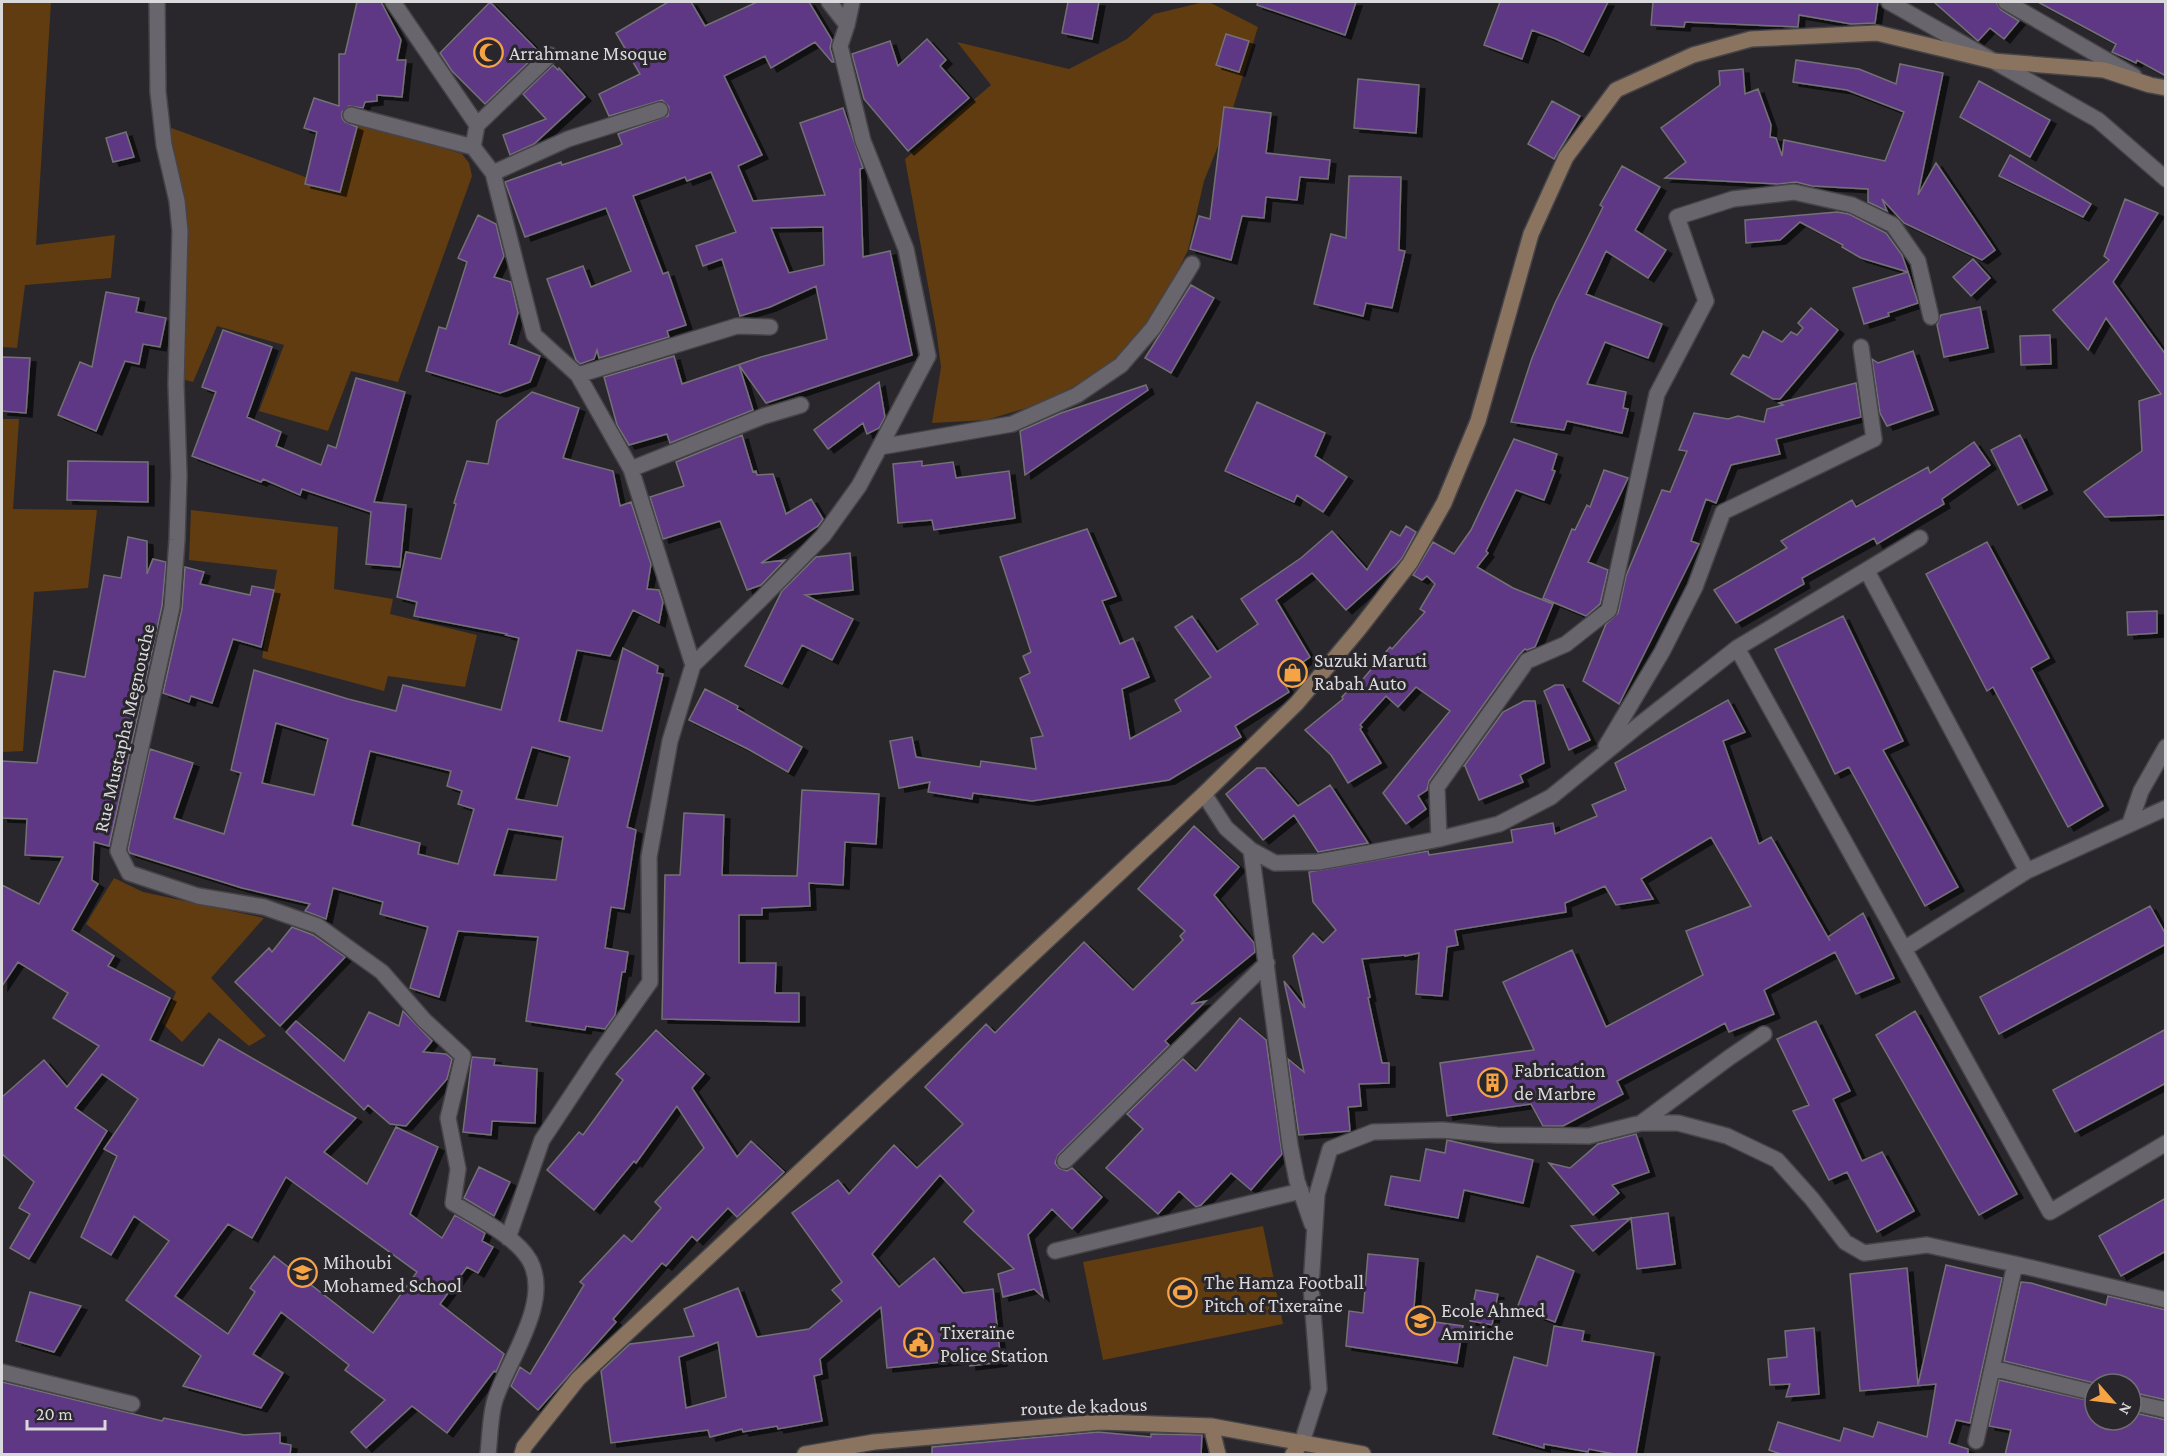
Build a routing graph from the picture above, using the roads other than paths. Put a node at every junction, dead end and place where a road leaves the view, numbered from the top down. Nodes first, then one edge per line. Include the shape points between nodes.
1 (156, 2) edge
2 (393, 2) edge
3 (829, 2) edge
4 (852, 2) edge
5 (1889, 2) edge
6 (2006, 2) edge
7 (847, 26) junction
8 (550, 56) dead end
9 (1993, 61) junction
10 (2150, 85) junction
11 (2166, 88) edge
12 (660, 110) dead end
13 (351, 115) dead end
14 (477, 125) junction
15 (473, 147) junction
16 (493, 173) junction
17 (2166, 179) edge
18 (1192, 264) dead end
19 (1931, 317) dead end
20 (770, 327) dead end
21 (1861, 347) dead end
22 (578, 375) junction
23 (801, 405) dead end
24 (880, 447) junction
25 (631, 469) junction
26 (1920, 537) dead end
27 (1867, 571) junction
28 (1737, 648) junction
29 (693, 665) junction
30 (2166, 747) edge
31 (1600, 756) junction
32 (1204, 794) junction
33 (2166, 808) edge
34 (2130, 823) junction
35 (1439, 840) junction
36 (1251, 850) junction
37 (2026, 871) junction
38 (1904, 949) junction
39 (1267, 963) junction
40 (1764, 1034) dead end
41 (1641, 1123) junction
42 (2166, 1143) edge
43 (1065, 1161) dead end
44 (1300, 1191) junction
45 (1314, 1232) junction
46 (508, 1238) junction
47 (1055, 1251) dead end
48 (2014, 1264) junction
49 (2166, 1300) edge
50 (1992, 1368) junction
51 (2, 1372) edge
52 (2083, 1390) edge
53 (132, 1404) dead end
54 (2143, 1405) edge
55 (2166, 1410) edge
56 (1211, 1426) junction
57 (1976, 1441) dead end
58 (1302, 1442) junction
59 (1340, 1452) edge
60 (488, 1455) edge
61 (522, 1455) edge
62 (806, 1455) edge
63 (1218, 1455) edge
64 (1293, 1455) edge
65 (1363, 1455) edge

1 - 46 street, Rue Mustapha Megnouche via 158,92 180,231 177,540 172,607 118,851 129,873 198,896 264,907 318,926 382,972 424,1020 463,1056 448,1118 458,1169 453,1203
2 - 14 street
3 - 7 street
4 - 7 street
5 - 9 street
6 - 10 street
7 - 24 street via 840,46 863,141 906,249 928,356
8 - 14 street
9 - 10 main road via 2104,70
9 - 17 street via 2098,120
9 - 32 main road via 1877,33 1751,39 1693,55 1616,90 1566,157 1531,234 1478,421 1444,503 1410,563 1297,703
10 - 11 main road
12 - 16 street via 568,139
13 - 15 street
14 - 15 street
15 - 16 street
16 - 22 street via 534,335
18 - 24 street via 1153,328 1121,365 1077,395 1012,424
19 - 35 street via 1918,261 1893,225 1852,206 1794,192 1733,199 1677,217 1706,301 1657,394 1609,610 1566,644 1527,661 1437,787
20 - 22 street via 737,326
21 - 31 street via 1874,440 1724,512 1690,597
22 - 25 street
23 - 25 street
24 - 29 street via 859,486 823,536
25 - 29 street
26 - 27 street
27 - 28 street
27 - 37 street
28 - 31 street
28 - 38 street
29 - 46 street via 670,741 649,857 650,982 542,1140
30 - 34 street via 2141,791
31 - 35 street via 1551,797 1499,824
32 - 36 street via 1226,828
32 - 61 main road via 578,1379 524,1447
33 - 34 street
34 - 37 street
35 - 36 street via 1318,861 1275,863
36 - 39 street
37 - 38 street
38 - 42 street via 2050,1212
39 - 43 street
39 - 44 street via 1290,1145
40 - 41 street
41 - 45 street via 1589,1136 1373,1131 1330,1149 1317,1194
41 - 48 street via 1678,1123 1727,1136 1777,1160 1845,1242 1864,1253 1927,1245
44 - 45 street
44 - 47 street
45 - 58 street via 1311,1286 1319,1389
46 - 60 street, Rue Mustapha Megnouche via 530,1262 537,1282 535,1304 494,1402
48 - 49 street
48 - 50 street
50 - 52 street
50 - 57 street
51 - 53 street
54 - 55 street
56 - 58 main road, route de kadous
56 - 62 main road, route de kadous via 1101,1422 874,1442
56 - 63 main road
58 - 59 main road, route de kadous
58 - 64 main road
59 - 65 main road, route de kadous

